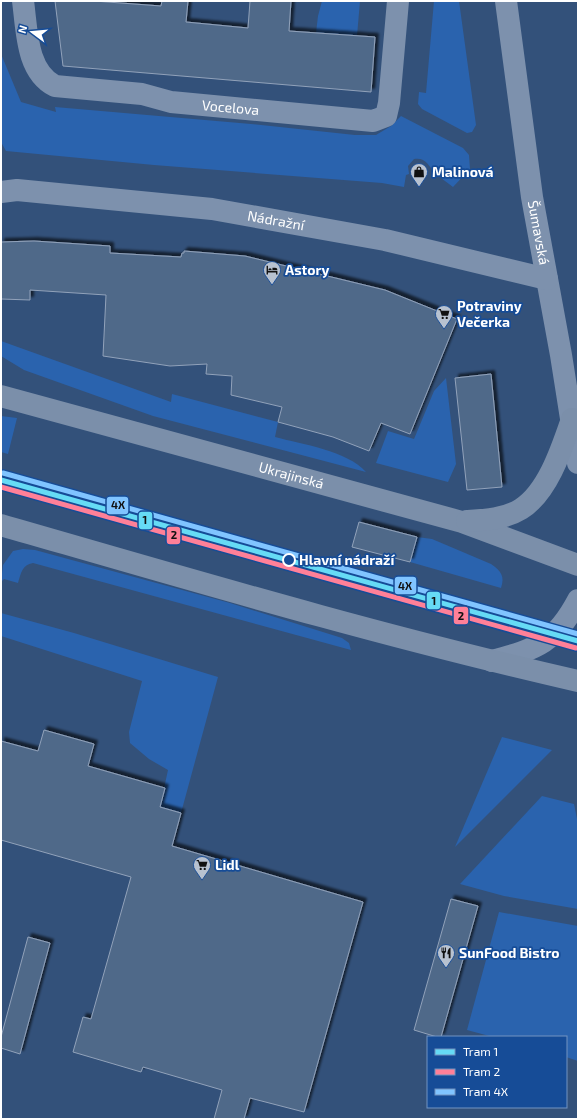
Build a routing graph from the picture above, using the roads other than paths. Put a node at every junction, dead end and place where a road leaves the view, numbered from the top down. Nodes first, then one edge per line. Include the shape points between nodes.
1 (23, 1) edge
2 (398, 1) edge
3 (506, 1) edge
4 (1, 192) edge
5 (547, 279) junction
6 (1, 396) edge
7 (572, 419) junction
8 (578, 463) edge
9 (462, 522) junction
10 (1, 525) edge
11 (578, 564) edge
12 (578, 600) edge
13 (492, 661) junction
14 (578, 681) edge

1 - 2 street, Vocelova via 31,55 39,74 46,82 55,86 142,94 171,102 373,121 386,116 389,103
3 - 5 street, Šumavská via 531,190
4 - 5 street, Nádražní via 17,190 212,209 385,240
5 - 7 street, Šumavská
6 - 9 main road, Ukrajinská
7 - 8 street, Šumavská
7 - 9 main road via 549,476 521,509 494,519
9 - 11 main road, Ukrajinská
10 - 13 main road via 219,588
12 - 13 street via 568,618 554,634 528,652
13 - 14 main road

